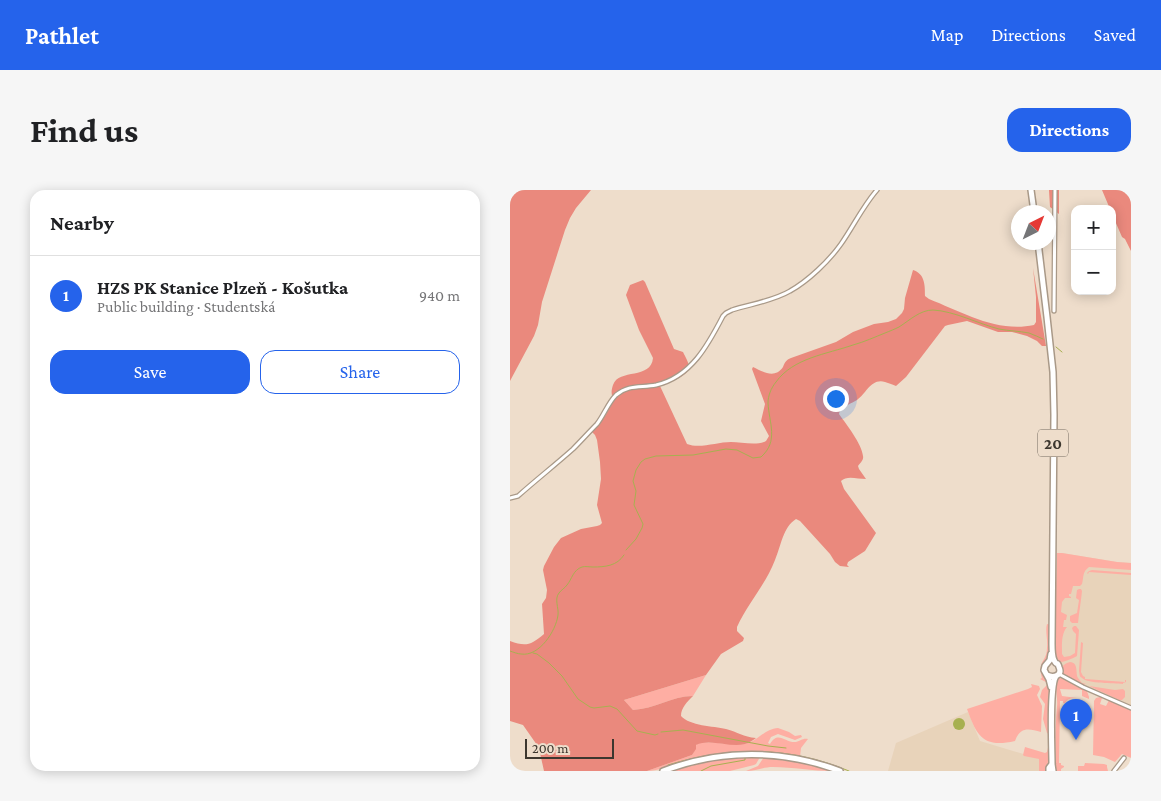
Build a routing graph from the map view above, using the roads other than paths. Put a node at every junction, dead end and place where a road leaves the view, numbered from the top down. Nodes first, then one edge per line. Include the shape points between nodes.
1 (877, 190) edge
2 (1031, 190) edge
3 (1055, 190) edge
4 (1033, 205) edge
5 (1039, 250) edge
6 (1054, 312) dead end
7 (510, 498) edge
8 (1052, 644) junction
9 (1056, 663) junction
10 (1047, 664) junction
11 (1047, 675) junction
12 (1057, 675) junction
13 (1052, 696) junction
14 (1131, 708) edge
15 (1124, 758) dead end
16 (1052, 764) junction
17 (662, 771) edge
18 (840, 771) edge
19 (1049, 771) edge
20 (1054, 771) edge
21 (1114, 771) edge

1 - 7 street via 840,245 809,276 779,296 726,313 687,370 663,383 629,388 617,394 600,420 574,448 518,496
2 - 4 main road
3 - 6 street
5 - 8 main road, 20 via 1053,372
8 - 9 main road, 20
8 - 10 main road, 20
9 - 10 main road
9 - 12 main road, 20 via 1060,667
10 - 11 main road, 20 via 1044,668
11 - 12 main road
11 - 13 main road, 20
12 - 13 main road, 20 via 1053,680
12 - 14 street
13 - 16 main road, 20
15 - 21 street
16 - 19 main road, 20
16 - 20 main road, 20
17 - 18 main road via 708,758 755,754 794,758

